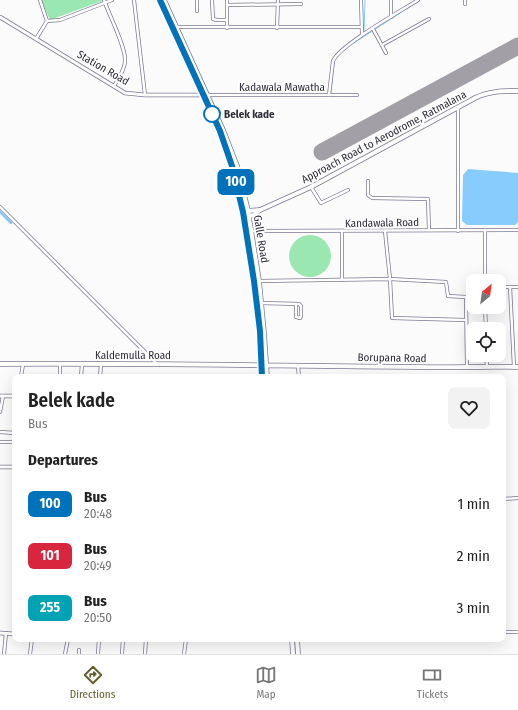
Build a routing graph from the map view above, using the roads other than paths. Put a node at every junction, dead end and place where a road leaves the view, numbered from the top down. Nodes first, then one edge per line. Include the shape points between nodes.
1 (40, 0) edge
2 (112, 0) edge
3 (134, 0) edge
4 (160, 0) edge
5 (164, 0) edge
6 (197, 0) edge
7 (212, 0) edge
8 (227, 0) edge
9 (278, 0) edge
10 (361, 0) edge
11 (391, 0) edge
12 (418, 0) edge
13 (465, 0) edge
14 (104, 1) edge
15 (278, 4) junction
16 (301, 4) dead end
17 (465, 4) dead end
18 (227, 5) junction
19 (197, 11) dead end
20 (391, 17) junction
21 (0, 18) edge
22 (429, 19) dead end
23 (227, 20) junction
24 (47, 21) junction
25 (176, 27) junction
26 (362, 27) junction
27 (227, 28) junction
28 (277, 28) junction
29 (372, 29) junction
30 (362, 33) dead end
31 (36, 39) junction
32 (382, 45) junction
33 (386, 53) dead end
34 (114, 86) junction
35 (518, 91) edge
36 (330, 94) junction
37 (145, 95) junction
38 (206, 95) junction
39 (357, 95) dead end
40 (458, 107) junction
41 (368, 181) dead end
42 (311, 187) junction
43 (348, 190) dead end
44 (0, 207) edge
45 (246, 214) junction
46 (429, 230) junction
47 (458, 230) junction
48 (485, 230) junction
49 (518, 230) edge
50 (246, 231) junction
51 (251, 231) junction
52 (386, 231) junction
53 (342, 232) junction
54 (485, 274) edge
55 (390, 279) junction
56 (342, 280) junction
57 (259, 281) junction
58 (506, 287) edge
59 (510, 287) junction
60 (518, 287) edge
61 (261, 303) junction
62 (296, 304) junction
63 (465, 320) junction
64 (487, 362) edge
65 (0, 364) edge
66 (23, 364) junction
67 (60, 364) junction
68 (82, 364) junction
69 (101, 364) junction
70 (157, 364) junction
71 (264, 366) junction
72 (298, 366) junction
73 (487, 366) junction
74 (467, 367) junction
75 (516, 367) edge
76 (21, 374) edge
77 (60, 374) edge
78 (81, 374) edge
79 (100, 374) edge
80 (263, 374) edge
81 (266, 374) edge
82 (298, 374) edge
83 (2, 396) edge
84 (0, 412) edge
85 (0, 432) edge
86 (12, 433) edge
87 (0, 442) edge
88 (12, 442) edge
89 (0, 467) edge
90 (12, 467) edge
91 (518, 498) edge
92 (506, 499) edge
93 (506, 632) edge
94 (518, 632) edge
95 (0, 633) edge
96 (6, 633) junction
97 (12, 634) edge
98 (32, 642) edge
99 (67, 642) edge
100 (99, 642) edge
101 (123, 642) edge
102 (146, 642) edge
103 (186, 642) edge
104 (292, 642) edge
105 (297, 642) edge
106 (79, 650) dead end
107 (4, 654) edge
108 (30, 654) edge
109 (64, 654) edge
110 (79, 654) edge
111 (98, 654) edge
112 (122, 654) edge
113 (145, 654) edge
114 (184, 654) edge
115 (293, 654) edge
116 (298, 654) edge

1 - 24 street
2 - 14 street
3 - 37 street
4 - 38 main road, Galle Road
5 - 25 main road, Galle Road
6 - 19 street
7 - 23 street via 213,19
8 - 18 street
9 - 15 street
10 - 26 street
11 - 20 street
12 - 20 street
13 - 17 street
14 - 24 street via 60,20
14 - 34 street via 122,44 125,61 120,78
15 - 16 street
15 - 18 street
15 - 28 street
18 - 23 street
20 - 29 street
21 - 31 street, Station Road
22 - 32 street
23 - 27 street
24 - 31 street
25 - 27 street
25 - 38 main road, Galle Road
26 - 28 street
26 - 30 street
27 - 28 street
29 - 32 street
29 - 36 street via 335,56
31 - 34 street, Station Road
32 - 33 street
34 - 37 street, Station Road via 125,93
35 - 40 main road, Approach Road to Aerodrome, Ratmalana via 495,91
36 - 38 street, Kadawala Mawatha
36 - 39 street, Kadawala Mawatha
37 - 38 street, Station Road
38 - 45 main road, Galle Road via 227,150
40 - 42 main road, Approach Road to Aerodrome, Ratmalana
40 - 47 street
41 - 46 street via 368,195 372,198 428,199
42 - 43 street via 321,203
42 - 45 main road, Approach Road to Aerodrome, Ratmalana
44 - 70 street
45 - 50 main road, Galle Road
45 - 51 main road, Galle Road
46 - 47 street, Kandawala Road
46 - 52 street, Kandawala Road
47 - 48 street, Kandawala Road
48 - 49 street, Kandawala Road
48 - 54 street
50 - 51 street, Kandawala Road
50 - 71 main road, Galle Road
51 - 53 street, Kandawala Road
51 - 57 main road, Galle Road
52 - 53 street, Kandawala Road
52 - 55 street
53 - 56 street
55 - 56 street
55 - 63 street via 446,282 448,296 466,297
55 - 63 street via 392,318
56 - 57 street
57 - 61 main road, Galle Road
58 - 59 street
59 - 60 street
59 - 75 street
61 - 62 street
61 - 71 main road, Galle Road
62 - 62 street via 301,306 300,318 296,317
63 - 74 street
64 - 73 street
65 - 66 main road, Kaldemulla Road
66 - 67 main road, Kaldemulla Road
66 - 76 street
67 - 68 main road, Kaldemulla Road
67 - 77 street
68 - 69 main road, Kaldemulla Road
68 - 78 street
69 - 70 main road, Kaldemulla Road
69 - 79 street
70 - 71 main road, Kaldemulla Road
71 - 72 main road, Borupana Road
71 - 80 main road, Galle Road
71 - 81 main road, Galle Road
72 - 74 main road, Borupana Road
72 - 82 street
73 - 74 main road, Borupana Road
73 - 75 main road, Borupana Road
83 - 84 street
85 - 86 street
87 - 88 street
89 - 90 street
91 - 92 street
93 - 94 street
95 - 96 street
96 - 97 street
96 - 107 street
98 - 108 street
99 - 109 street
100 - 111 street
101 - 112 street
102 - 113 street
103 - 114 street
104 - 115 main road
105 - 116 main road
106 - 110 street

